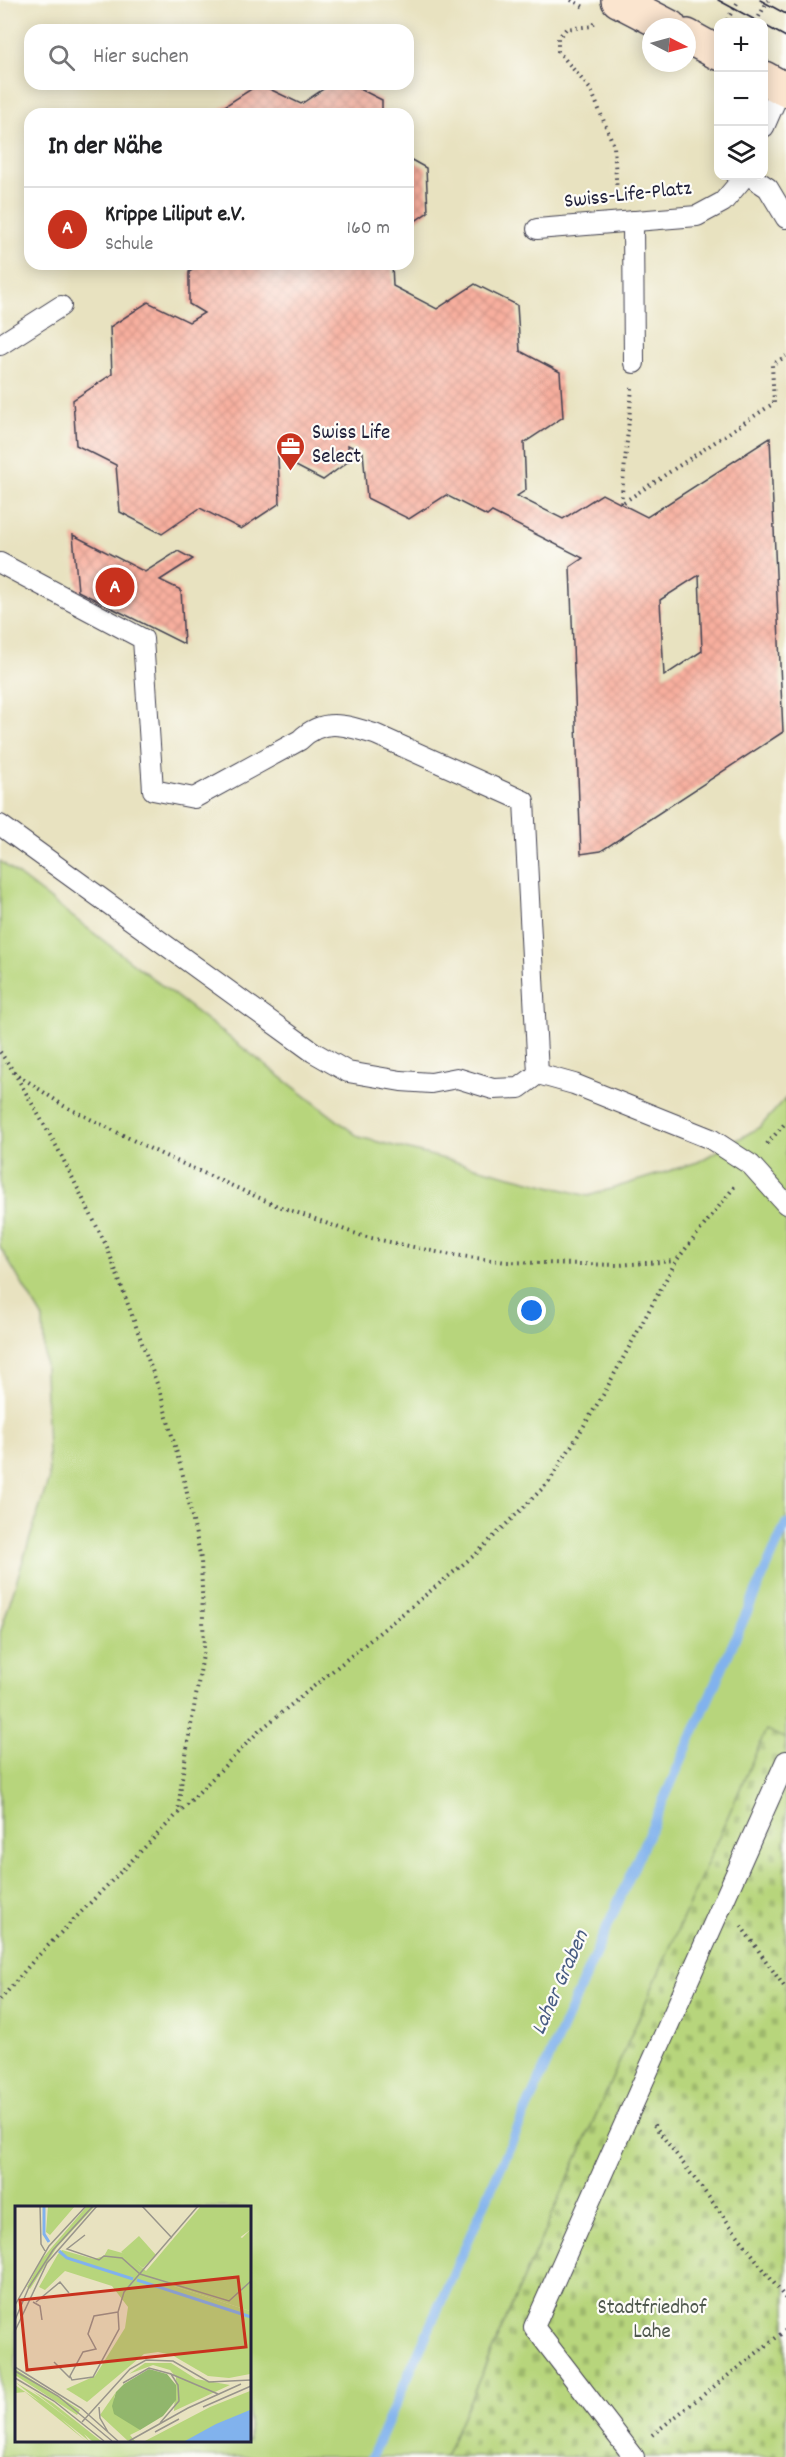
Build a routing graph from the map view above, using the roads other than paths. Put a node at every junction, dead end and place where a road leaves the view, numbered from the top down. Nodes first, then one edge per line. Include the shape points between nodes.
1 (618, 0) edge
2 (653, 18) edge
3 (696, 41) edge
4 (714, 51) edge
5 (779, 84) edge
6 (764, 126) edge
7 (742, 180) edge
8 (756, 180) edge
9 (786, 219) edge
10 (626, 221) junction
11 (537, 229) dead end
12 (61, 306) dead end
13 (0, 345) edge
14 (634, 363) road end
15 (0, 563) edge
16 (0, 825) edge
17 (538, 1074) junction
18 (786, 1204) edge
19 (786, 1761) edge
20 (632, 2454) edge

1 - 2 main road
3 - 4 main road
5 - 6 lane
7 - 10 lane, Swiss-Life-Platz via 723,202 697,216
8 - 9 lane via 768,188
10 - 11 lane, Swiss-Life-Platz
10 - 14 lane
12 - 13 lane
15 - 17 lane via 143,639 153,790 194,798 300,740 309,731 329,724 377,735 524,801
16 - 17 lane via 313,1052 348,1072 431,1083 457,1078 493,1089 519,1088
17 - 18 lane via 574,1084 711,1138 752,1165
19 - 20 lane via 534,2327

